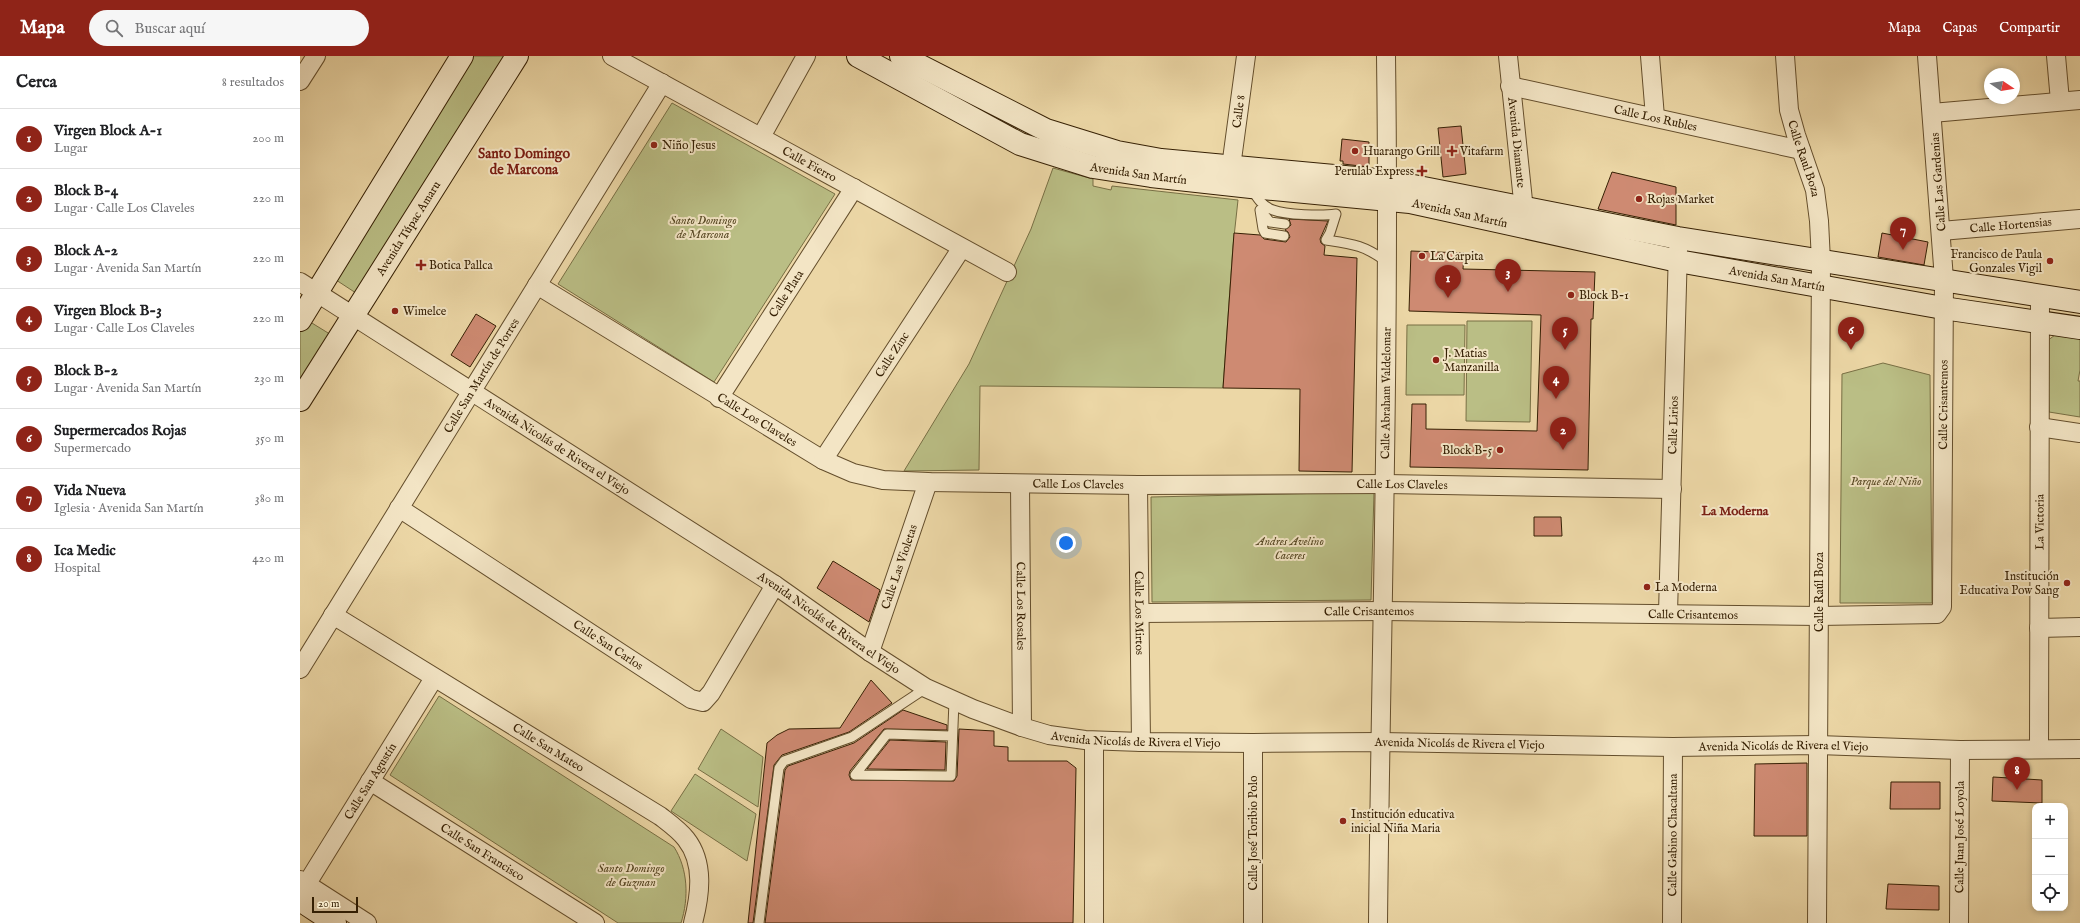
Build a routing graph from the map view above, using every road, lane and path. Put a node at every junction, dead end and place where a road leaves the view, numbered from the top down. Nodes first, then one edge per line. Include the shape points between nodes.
1 (316, 56) edge
2 (462, 56) edge
3 (517, 56) edge
4 (612, 56) edge
5 (806, 56) edge
6 (858, 56) edge
7 (901, 56) edge
8 (1246, 56) edge
9 (1386, 56) edge
10 (1508, 56) edge
11 (1650, 56) edge
12 (1784, 56) edge
13 (1927, 56) edge
14 (2056, 56) edge
15 (300, 81) edge
16 (662, 83) junction
17 (1510, 86) junction
18 (2080, 100) edge
19 (2060, 101) junction
20 (1932, 113) junction
21 (1654, 117) junction
22 (761, 137) junction
23 (1801, 150) junction
24 (1231, 167) junction
25 (854, 188) junction
26 (1387, 190) junction
27 (1255, 194) junction
28 (1339, 205) junction
29 (1260, 210) junction
30 (1525, 218) junction
31 (2080, 219) edge
32 (1285, 224) dead end
33 (1327, 227) dead end
34 (1941, 231) junction
35 (1284, 236) dead end
36 (1678, 238) junction
37 (961, 249) junction
38 (1678, 261) junction
39 (1822, 261) junction
40 (1387, 262) junction
41 (1007, 272) dead end
42 (1944, 279) junction
43 (537, 285) junction
44 (1821, 285) junction
45 (309, 287) edge
46 (2040, 295) junction
47 (2080, 302) edge
48 (1943, 308) junction
49 (353, 317) junction
50 (300, 320) edge
51 (2039, 321) junction
52 (2080, 328) edge
53 (471, 392) junction
54 (719, 398) junction
55 (300, 400) edge
56 (2039, 426) junction
57 (2080, 433) edge
58 (823, 460) junction
59 (928, 482) junction
60 (1020, 484) junction
61 (1386, 484) junction
62 (1138, 485) junction
63 (1672, 489) junction
64 (399, 508) junction
65 (775, 585) junction
66 (1383, 610) junction
67 (1140, 613) junction
68 (1668, 613) junction
69 (333, 615) junction
70 (1819, 616) junction
71 (2080, 627) edge
72 (2038, 628) junction
73 (870, 652) junction
74 (300, 669) edge
75 (434, 678) junction
76 (926, 688) junction
77 (954, 701) junction
78 (1022, 728) junction
79 (951, 736) junction
80 (1094, 740) junction
81 (1141, 742) junction
82 (1380, 742) junction
83 (1253, 743) junction
84 (1818, 745) junction
85 (1673, 747) junction
86 (2039, 749) junction
87 (2080, 749) edge
88 (1960, 750) junction
89 (370, 780) junction
90 (302, 888) edge
91 (335, 923) edge
92 (367, 923) edge
93 (595, 923) edge
94 (693, 923) edge
95 (759, 923) edge
96 (1094, 923) edge
97 (1253, 923) edge
98 (1378, 923) edge
99 (1672, 923) edge
100 (1817, 923) edge
101 (1959, 923) edge

1 - 15 street
2 - 45 main road
3 - 49 main road, Avenida Túpac Amaru
4 - 16 street, Calle Fierro
5 - 22 street
6 - 27 main road, Avenida San Martín via 1020,144 1093,167
7 - 24 main road, Avenida San Martín via 1020,118 1060,135 1117,152 1161,160
8 - 24 street, Calle 8
9 - 26 street, Calle Abraham Valdelomar
10 - 17 street, Avenida Diamante
11 - 21 street
12 - 23 street, Calle Raul Boza via 1790,110
13 - 20 street, Calle Las Gardenias
14 - 19 street
16 - 22 street, Calle Fierro
16 - 43 street, Calle San Martín de Porres
17 - 21 street, Calle Los Rubles
17 - 30 street, Avenida Diamante
18 - 19 street
19 - 20 street
20 - 34 street, Calle Las Gardenias
21 - 23 street, Calle Los Rubles
22 - 25 street, Calle Fierro
23 - 39 street, Calle Raul Boza via 1814,190
24 - 26 main road, Avenida San Martín
25 - 37 street, Calle Fierro
25 - 54 street, Calle Plata
26 - 28 main road, Avenida San Martín
26 - 30 main road, Avenida San Martín via 1410,202
26 - 40 street, Calle Abraham Valdelomar
27 - 28 main road, Avenida San Martín
27 - 29 lane
28 - 33 lane
28 - 40 lane via 1326,240 1370,249
29 - 32 lane via 1270,222
29 - 35 lane via 1265,234
30 - 36 main road, Avenida San Martín
30 - 38 main road, Avenida San Martín
31 - 34 street, Calle Hortensias
34 - 42 street, Calle Las Gardenias
36 - 38 street, Calle Lirios
36 - 39 main road, Avenida San Martín
37 - 41 street, Calle Fierro
37 - 58 street, Calle Zinc
38 - 44 main road, Avenida San Martín
38 - 63 street, Calle Lirios
39 - 42 main road, Avenida San Martín
39 - 44 street, Calle Raúl Boza
40 - 61 street, Calle Abraham Valdelomar
42 - 46 main road, Avenida San Martín
42 - 48 street, Calle Las Gardenias
43 - 53 street, Calle San Martín de Porres
43 - 54 street, Calle Los Claveles
44 - 48 main road, Avenida San Martín
44 - 70 street, Calle Raúl Boza
45 - 49 street, Avenida Nicolás de Rivera el Viejo
45 - 50 main road
46 - 47 main road, Avenida San Martín
46 - 51 street, La Victoria
48 - 51 main road, Avenida San Martín
48 - 70 street, Calle Crisantemos via 1942,607 1937,614
49 - 53 street, Avenida Nicolás de Rivera el Viejo
49 - 55 main road, Avenida Túpac Amaru
51 - 52 main road, Avenida San Martín
51 - 56 street, La Victoria
53 - 64 street, Calle San Martín de Porres
53 - 65 street, Avenida Nicolás de Rivera el Viejo
54 - 58 street, Calle Los Claveles
56 - 57 street
56 - 72 street, La Victoria
58 - 59 street, Calle Los Claveles via 853,473 883,480
59 - 60 street, Calle Los Claveles
59 - 73 street, Calle Las Violetas
60 - 62 street, Calle Los Claveles
60 - 78 street, Calle Los Rosales
61 - 62 street, Calle Los Claveles
61 - 63 street, Calle Los Claveles
61 - 66 street, Calle Abraham Valdelomar
62 - 67 street, Calle Los Mirtos
63 - 68 street, Calle Lirios
64 - 65 street, Calle San Carlos via 691,698 702,702 711,693
64 - 69 street, Calle San Martín de Porres
65 - 73 street, Avenida Nicolás de Rivera el Viejo
66 - 67 street, Calle Crisantemos
66 - 68 street, Calle Crisantemos
66 - 82 street, Calle Abraham Valdelomar
67 - 81 street, Calle Los Mirtos
68 - 70 street, Calle Crisantemos
69 - 74 street, Calle San Martín de Porres
69 - 75 street, Calle San Mateo
70 - 84 street, Calle Raúl Boza
71 - 72 street
72 - 86 street, La Victoria
73 - 76 street, Avenida Nicolás de Rivera el Viejo
75 - 89 street, Calle San Agustín
75 - 94 street, Calle San Mateo via 660,816 677,830 692,849 700,879
76 - 77 street, Avenida Nicolás de Rivera el Viejo
76 - 95 lane via 852,737 784,761 779,768
77 - 78 street, Avenida Nicolás de Rivera el Viejo
77 - 79 lane
78 - 80 street, Avenida Nicolás de Rivera el Viejo via 1049,735
79 - 79 lane via 951,776 855,775 887,734
80 - 81 street, Avenida Nicolás de Rivera el Viejo
80 - 96 street
81 - 83 street, Avenida Nicolás de Rivera el Viejo
82 - 83 street, Avenida Nicolás de Rivera el Viejo
82 - 85 street, Avenida Nicolás de Rivera el Viejo
82 - 98 street, Calle Abraham Valdelomar
83 - 97 street, Calle José Toribio Polo
84 - 85 street, Avenida Nicolás de Rivera el Viejo
84 - 88 street, Avenida Nicolás de Rivera el Viejo
84 - 100 street, Calle Raúl Boza
85 - 99 street, Calle Gabino Chacaltana
86 - 87 street, Avenida Nicolás de Rivera el Viejo
86 - 88 street, Avenida Nicolás de Rivera el Viejo
88 - 101 street, Calle Juan José Loyola
89 - 90 street, Calle San Agustín
89 - 93 street, Calle San Francisco
90 - 91 main road
90 - 92 street

